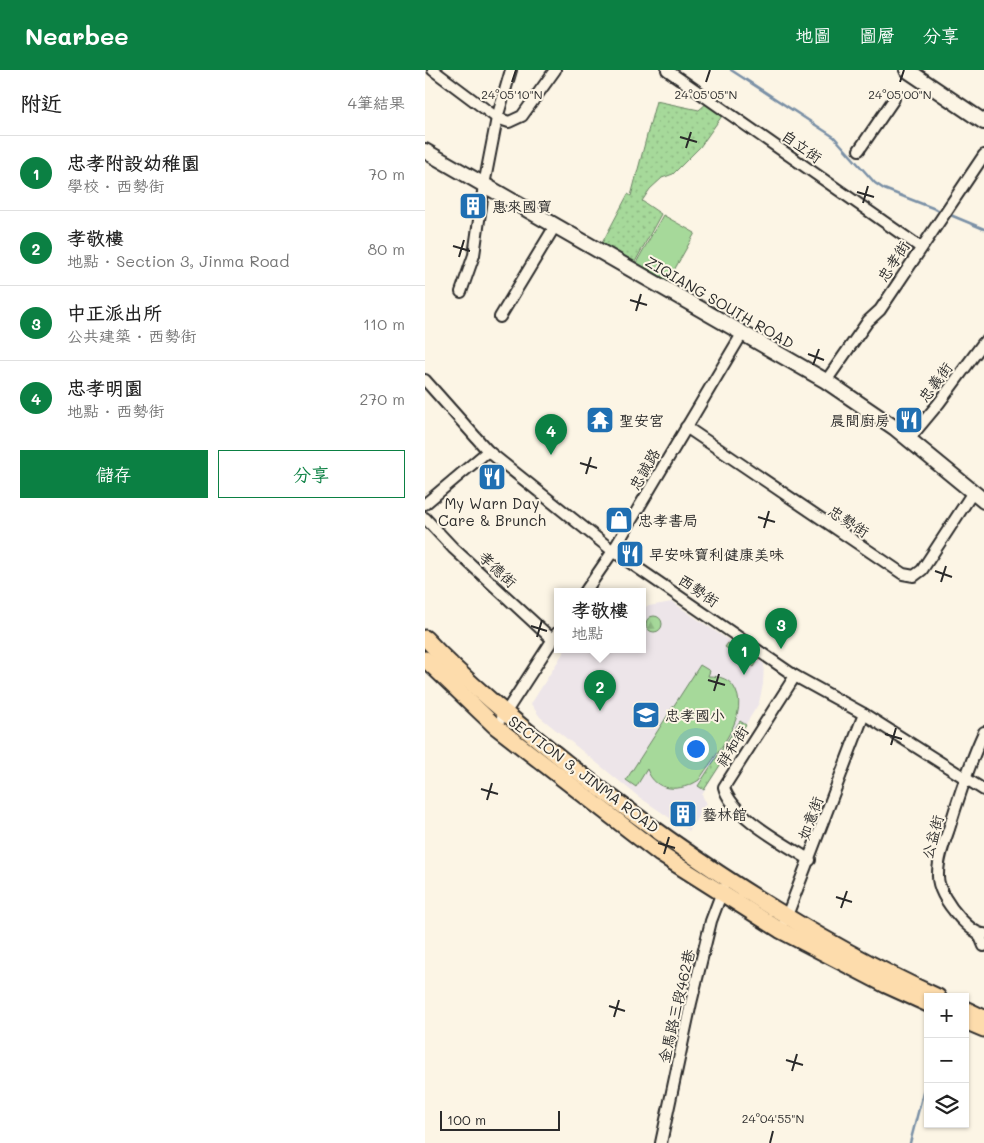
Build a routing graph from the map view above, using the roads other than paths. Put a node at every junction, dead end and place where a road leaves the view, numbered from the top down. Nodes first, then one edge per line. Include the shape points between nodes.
1 (433, 70) edge
2 (511, 70) edge
3 (555, 70) edge
4 (667, 70) edge
5 (907, 70) edge
6 (894, 99) dead end
7 (497, 118) junction
8 (984, 122) edge
9 (859, 150) dead end
10 (425, 151) edge
11 (984, 155) edge
12 (483, 185) junction
13 (555, 226) junction
14 (920, 247) junction
15 (461, 292) dead end
16 (500, 317) dead end
17 (742, 334) junction
18 (984, 342) edge
19 (425, 380) edge
20 (826, 382) junction
21 (686, 427) junction
22 (909, 439) junction
23 (488, 451) junction
24 (973, 492) junction
25 (984, 501) edge
26 (425, 504) edge
27 (425, 518) edge
28 (613, 551) junction
29 (588, 588) edge
30 (554, 635) edge
31 (425, 638) edge
32 (554, 638) edge
33 (425, 659) edge
34 (795, 676) junction
35 (505, 714) junction
36 (864, 714) junction
37 (495, 726) junction
38 (984, 732) edge
39 (964, 779) junction
40 (984, 790) edge
41 (810, 860) junction
42 (728, 878) junction
43 (721, 894) junction
44 (783, 924) junction
45 (982, 934) edge
46 (984, 946) edge
47 (914, 992) junction
48 (924, 994) edge
49 (924, 1001) edge
50 (969, 1011) edge
51 (984, 1018) edge
52 (969, 1023) edge
53 (984, 1029) edge
54 (661, 1143) edge

1 - 7 street
2 - 7 street
3 - 7 street via 522,116 509,122
4 - 14 street, 自立街
5 - 8 street
6 - 9 street
7 - 12 street
10 - 12 street, ZIQIANG SOUTH ROAD
11 - 14 street, 忠孝街
12 - 13 street, ZIQIANG SOUTH ROAD
12 - 15 street via 474,255
13 - 16 street
13 - 17 street, ZIQIANG SOUTH ROAD
14 - 20 street, 忠孝街 via 880,310 868,321
17 - 20 street, ZIQIANG SOUTH ROAD
17 - 21 street, 忠誠路
18 - 22 street, 忠義街
19 - 23 street, 西勢街
20 - 22 street, ZIQIANG SOUTH ROAD
21 - 24 street, 忠勢街 via 903,574 914,576 923,570
21 - 28 street, 忠誠路
22 - 24 street, ZIQIANG SOUTH ROAD
23 - 26 street
23 - 28 street, 西勢街
24 - 25 street, ZIQIANG SOUTH ROAD
27 - 30 street, 孝德街 via 453,548
28 - 29 street, 忠誠路
28 - 34 street, 西勢街
31 - 35 main road, SECTION 3, JINMA ROAD
32 - 35 street
33 - 37 main road, SECTION 3, JINMA ROAD
34 - 36 street, 西勢街
34 - 41 street, 祥和街 via 724,787 737,810
35 - 37 street
35 - 42 main road, SECTION 3, JINMA ROAD via 622,807
36 - 39 street, 西勢街
36 - 41 street, 如意街
37 - 43 main road, SECTION 3, JINMA ROAD via 631,833
38 - 39 street, 公益街
39 - 40 street, 西勢街
39 - 45 street, 公益街 via 937,875 952,909
41 - 44 street, 如意街
42 - 43 street, 金馬路三段462巷
42 - 44 main road, SECTION 3, JINMA ROAD
43 - 44 main road, SECTION 3, JINMA ROAD
43 - 54 street, 金馬路三段462巷 via 691,1003
44 - 47 main road, SECTION 3, JINMA ROAD
45 - 46 street
47 - 48 main road, SECTION 3, JINMA ROAD
47 - 49 main road, SECTION 3, JINMA ROAD
50 - 51 main road
52 - 53 main road

